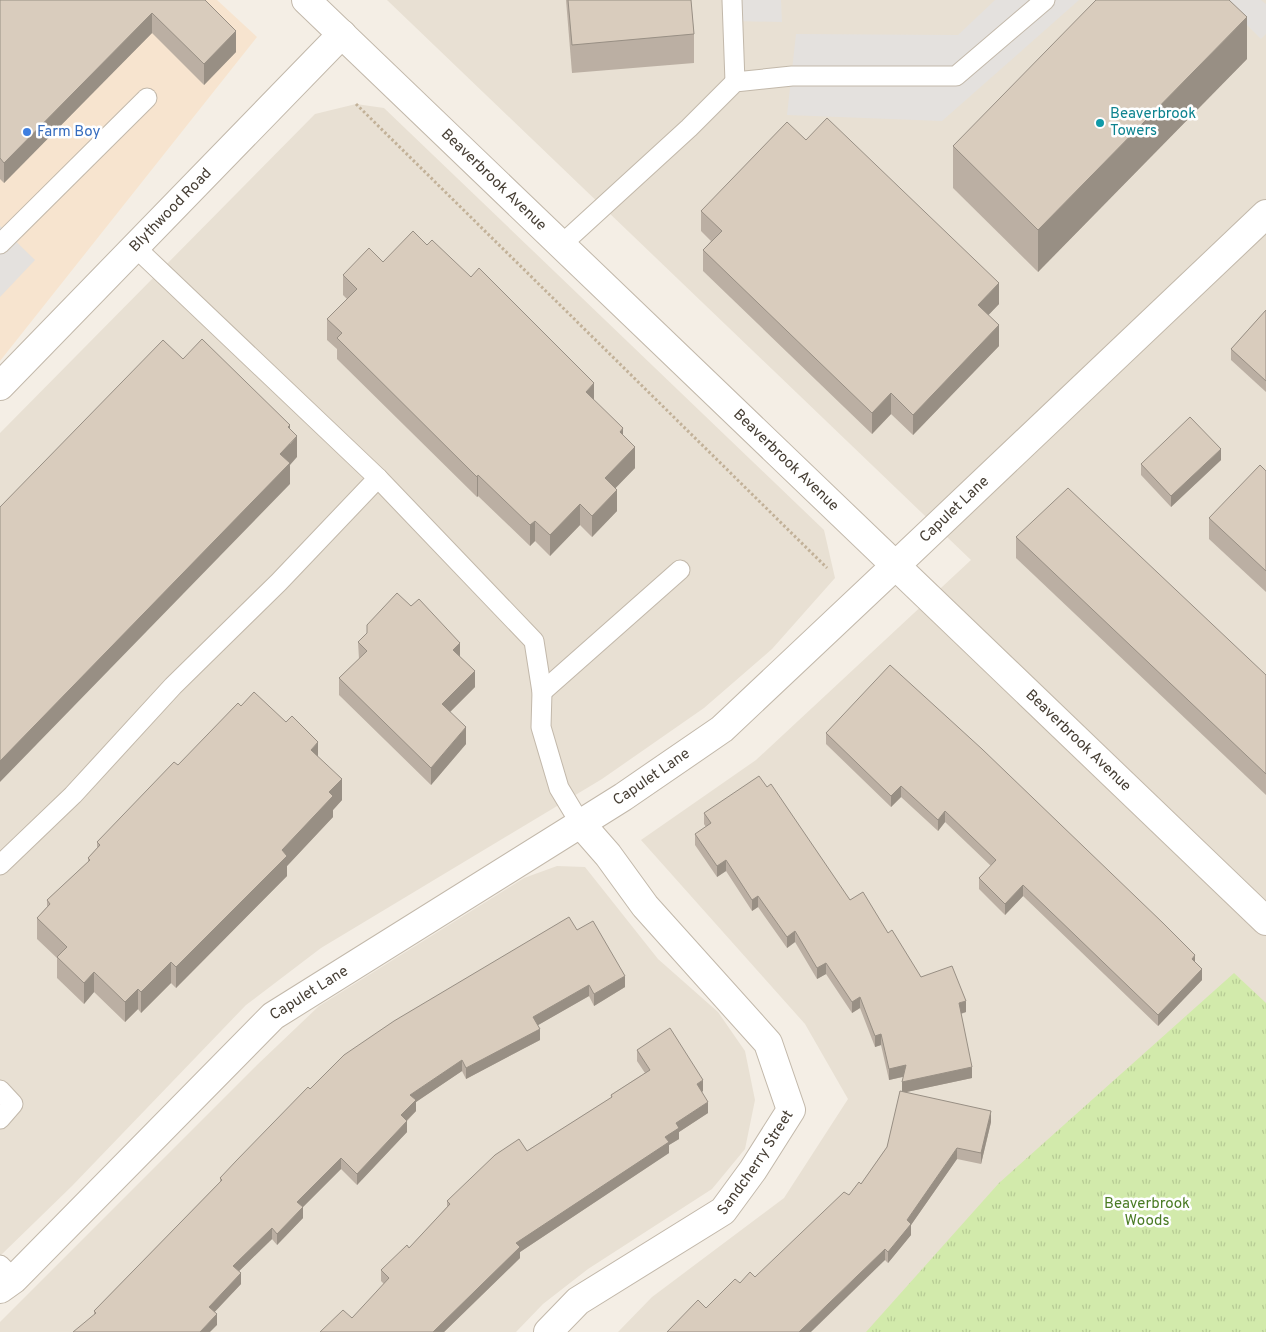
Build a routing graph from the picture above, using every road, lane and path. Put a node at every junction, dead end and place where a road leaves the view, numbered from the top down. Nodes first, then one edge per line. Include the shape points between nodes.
1 (306, 0) edge
2 (732, 0) edge
3 (1045, 0) edge
4 (342, 34) junction
5 (735, 82) junction
6 (147, 98) dead end
7 (356, 104) dead end
8 (1266, 214) edge
9 (0, 244) edge
10 (562, 245) junction
11 (135, 247) junction
12 (2, 382) edge
13 (378, 478) junction
14 (895, 566) junction
15 (827, 568) dead end
16 (680, 570) dead end
17 (542, 692) junction
18 (580, 823) junction
19 (0, 866) edge
20 (1266, 921) edge
21 (0, 1090) edge
22 (0, 1119) edge
23 (4, 1278) edge
24 (548, 1332) edge

1 - 4 street, Beaverbrook Avenue
2 - 5 lane
3 - 5 lane via 956,76 792,76
4 - 10 street, Beaverbrook Avenue
4 - 11 street, Blythwood Road
5 - 10 lane
6 - 9 lane
7 - 15 path
8 - 14 street, Capulet Lane
10 - 14 street, Beaverbrook Avenue
11 - 12 street, Blythwood Road
11 - 13 lane
13 - 17 lane via 534,641
13 - 19 lane via 173,686 73,795
14 - 18 street, Capulet Lane via 722,729
14 - 20 street, Beaverbrook Avenue
16 - 17 lane
17 - 18 lane via 541,727 559,788
18 - 23 street, Capulet Lane via 273,1016
18 - 24 street, Sandcherry Street via 608,855 644,906 768,1043 791,1110 723,1211 578,1301
21 - 22 lane via 13,1104

